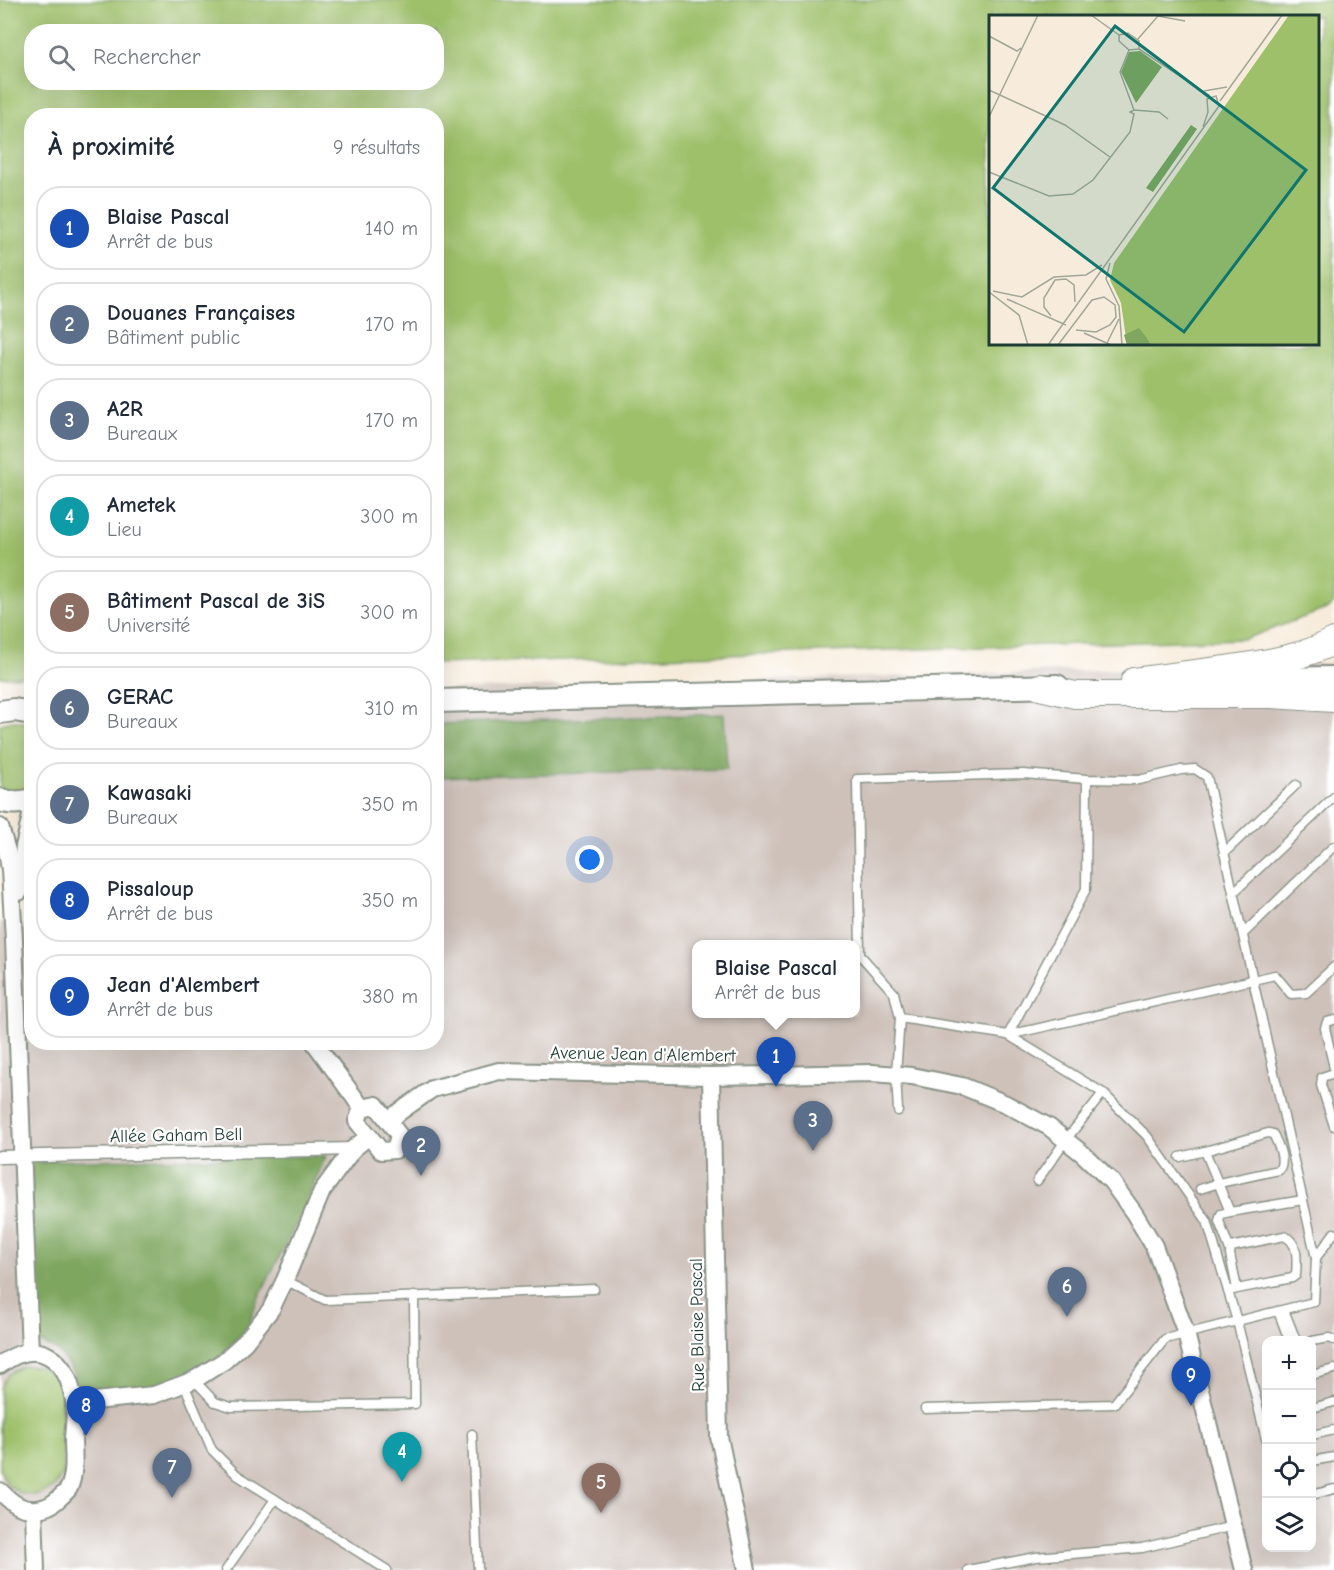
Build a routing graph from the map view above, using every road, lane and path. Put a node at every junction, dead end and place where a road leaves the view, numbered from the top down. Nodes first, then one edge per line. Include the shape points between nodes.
1 (1334, 641) edge
2 (1334, 678) edge
3 (1134, 681) junction
4 (1040, 687) junction
5 (1334, 699) edge
6 (444, 701) edge
7 (0, 712) edge
8 (24, 712) edge
9 (1087, 779) junction
10 (1296, 785) dead end
11 (1334, 797) edge
12 (0, 800) edge
13 (24, 802) edge
14 (0, 827) edge
15 (1334, 846) edge
16 (24, 847) edge
17 (1224, 853) junction
18 (0, 879) edge
19 (1233, 893) junction
20 (1243, 934) junction
21 (14, 940) junction
22 (860, 940) edge
23 (860, 955) edge
24 (1334, 967) edge
25 (1253, 979) junction
26 (900, 1018) junction
27 (1334, 1020) edge
28 (1008, 1035) junction
29 (320, 1050) edge
30 (1334, 1068) edge
31 (1334, 1073) edge
32 (896, 1074) junction
33 (711, 1076) junction
34 (1103, 1093) junction
35 (362, 1108) junction
36 (898, 1111) dead end
37 (388, 1120) junction
38 (1334, 1126) edge
39 (369, 1136) junction
40 (1065, 1141) junction
41 (353, 1149) junction
42 (1205, 1150) junction
43 (22, 1156) junction
44 (0, 1157) edge
45 (1180, 1157) dead end
46 (1037, 1181) dead end
47 (1219, 1183) junction
48 (1200, 1189) dead end
49 (1303, 1200) junction
50 (1230, 1212) junction
51 (1334, 1233) edge
52 (1230, 1250) junction
53 (1316, 1258) junction
54 (285, 1280) junction
55 (594, 1289) dead end
56 (1233, 1290) junction
57 (414, 1296) junction
58 (1281, 1310) junction
59 (1237, 1321) junction
60 (1186, 1333) junction
61 (1288, 1336) edge
62 (1294, 1336) edge
63 (1316, 1340) edge
64 (1334, 1340) edge
65 (30, 1352) junction
66 (0, 1365) edge
67 (1334, 1369) edge
68 (1316, 1374) edge
69 (189, 1382) junction
70 (1334, 1402) edge
71 (75, 1403) junction
72 (1316, 1407) edge
73 (925, 1409) dead end
74 (1262, 1423) edge
75 (1334, 1430) edge
76 (472, 1434) dead end
77 (1316, 1434) edge
78 (1334, 1457) edge
79 (1316, 1460) edge
80 (1334, 1489) edge
81 (0, 1491) edge
82 (1316, 1494) edge
83 (275, 1499) junction
84 (34, 1510) junction
85 (1233, 1526) junction
86 (36, 1570) edge
87 (226, 1570) edge
88 (387, 1570) edge
89 (478, 1570) edge
90 (747, 1570) edge
91 (968, 1570) edge
92 (1244, 1570) edge

1 - 3 main road via 1294,657
2 - 3 main road
3 - 4 main road
4 - 5 main road via 1075,695 1271,695
4 - 6 main road
7 - 8 main road
9 - 17 lane via 1139,780 1195,769 1207,777
9 - 22 lane via 1023,774 857,779
9 - 28 lane via 1086,889
10 - 17 lane
11 - 19 lane
12 - 13 main road
14 - 21 street via 10,870
15 - 20 lane
16 - 21 street
17 - 19 lane
18 - 21 street
19 - 20 lane
20 - 25 lane
21 - 43 street
23 - 26 lane via 894,993
24 - 25 lane via 1306,993 1291,994 1275,975
25 - 28 lane
25 - 49 lane
26 - 28 lane
26 - 32 lane
27 - 30 lane via 1327,1022 1325,1028
28 - 34 lane
29 - 35 street
31 - 38 lane via 1322,1077 1321,1085
32 - 33 street, Avenue Jean d'Alembert
32 - 36 lane
32 - 40 street, Avenue Jean d'Alembert via 962,1086 1006,1104
33 - 37 street, Avenue Jean d'Alembert via 499,1071 432,1089
33 - 90 street, Rue Blaise Pascal via 719,1437
34 - 40 lane
34 - 56 lane via 1147,1136 1207,1221
35 - 37 street via 376,1105
35 - 39 street via 357,1121
37 - 39 street via 399,1135 395,1150 381,1151
39 - 41 street
40 - 46 lane
40 - 60 street, Avenue Jean d'Alembert via 1111,1181 1134,1213 1154,1246
41 - 43 street, Allée Gaham Bell
41 - 54 street via 322,1191
42 - 45 lane
42 - 47 lane
42 - 47 lane via 1268,1133 1275,1138 1283,1160 1279,1170
43 - 44 street, Allée Gaham Bell
43 - 65 street
47 - 48 lane
47 - 50 lane
49 - 50 lane
49 - 53 lane
50 - 52 lane via 1221,1215 1219,1221
51 - 53 lane
52 - 56 lane
52 - 56 lane via 1284,1236 1295,1244 1296,1275 1292,1278
53 - 58 lane via 1314,1302
54 - 57 lane via 325,1300
54 - 69 street via 271,1309 245,1342 224,1361
55 - 57 lane
56 - 59 lane
57 - 69 lane via 416,1404 231,1407 215,1402
58 - 59 lane
58 - 61 lane
58 - 62 lane
59 - 60 lane
59 - 74 lane
60 - 73 lane via 1165,1339 1114,1404
60 - 85 street, Avenue Jean d'Alembert
63 - 64 lane
65 - 66 street via 12,1356
65 - 71 street via 47,1354 61,1365
67 - 68 lane
69 - 71 street via 154,1395
69 - 83 lane via 212,1450 237,1475
70 - 72 lane
71 - 84 street via 73,1472 68,1490 51,1506
75 - 77 lane
76 - 89 lane
78 - 79 lane
80 - 82 lane
81 - 84 street via 15,1504
83 - 87 lane
83 - 88 lane
84 - 86 street
85 - 91 lane via 1142,1548 1036,1557
85 - 92 street, Avenue Jean d'Alembert

